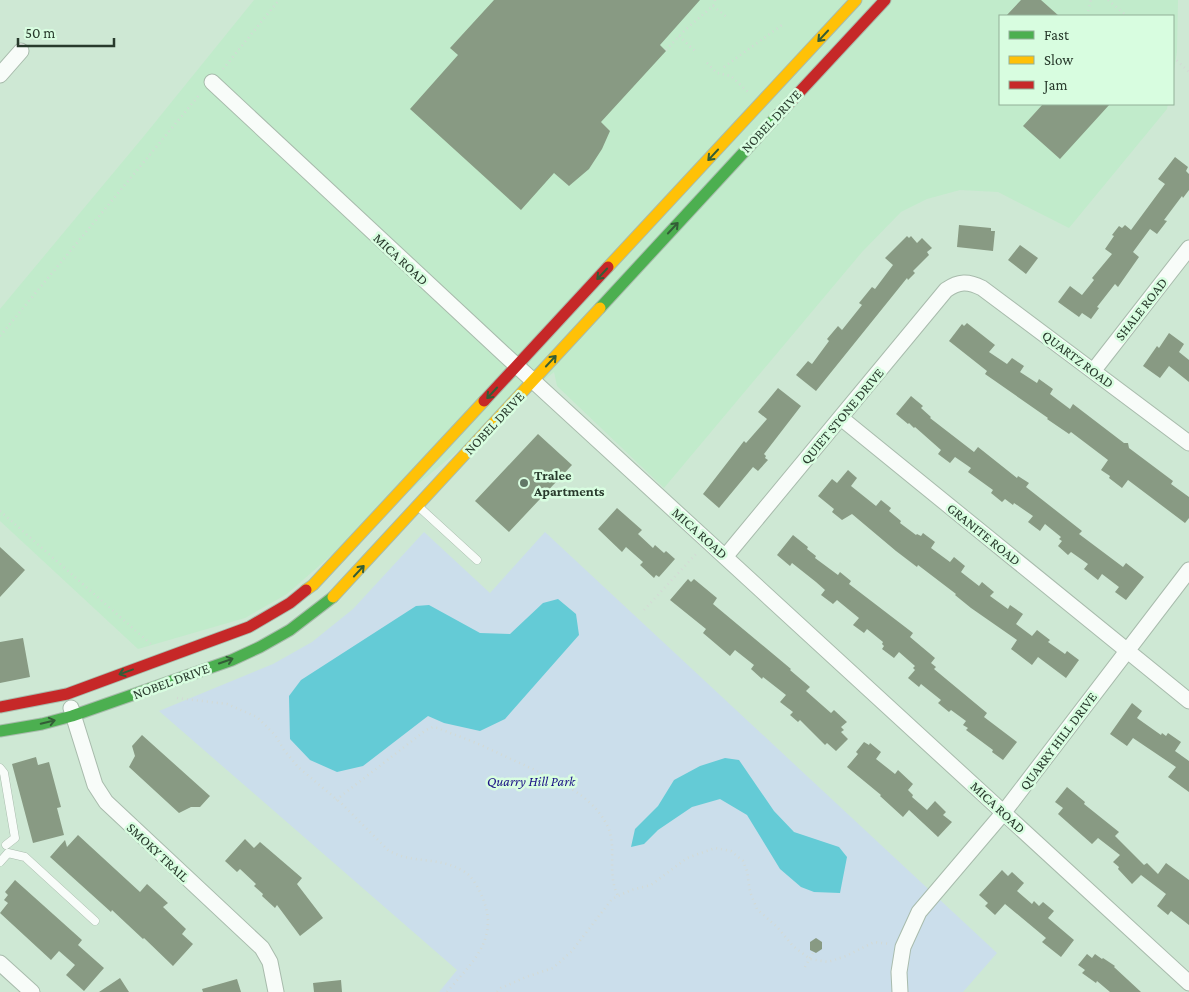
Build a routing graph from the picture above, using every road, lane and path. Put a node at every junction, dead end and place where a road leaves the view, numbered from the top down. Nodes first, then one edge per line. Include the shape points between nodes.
1 (279, 0) edge
2 (715, 0) edge
3 (856, 0) edge
4 (885, 0) edge
5 (1091, 0) edge
6 (1108, 0) edge
7 (713, 6) junction
8 (1087, 15) edge
9 (1126, 15) edge
10 (728, 18) dead end
11 (782, 25) dead end
12 (679, 36) junction
13 (666, 50) dead end
14 (21, 51) dead end
15 (696, 52) dead end
16 (1174, 58) edge
17 (706, 63) dead end
18 (724, 67) dead end
19 (223, 69) dead end
20 (1189, 72) edge
21 (0, 75) edge
22 (212, 82) dead end
23 (748, 92) dead end
24 (200, 94) dead end
25 (644, 229) junction
26 (659, 243) junction
27 (1189, 248) edge
28 (964, 282) joint
29 (0, 336) edge
30 (517, 366) junction
31 (1094, 370) junction
32 (533, 381) junction
33 (841, 418) junction
34 (1189, 443) edge
35 (409, 499) junction
36 (0, 511) edge
37 (696, 554) dead end
38 (725, 556) junction
39 (477, 560) dead end
40 (1189, 570) edge
41 (313, 585) junction
42 (329, 601) junction
43 (644, 610) dead end
44 (153, 646) dead end
45 (1127, 650) junction
46 (67, 694) junction
47 (172, 694) dead end
48 (1189, 701) edge
49 (0, 707) edge
50 (72, 716) junction
51 (0, 731) edge
52 (0, 768) edge
53 (336, 800) junction
54 (1004, 812) junction
55 (4, 847) edge
56 (0, 862) edge
57 (618, 896) junction
58 (95, 921) dead end
59 (903, 947) junction
60 (814, 951) dead end
61 (810, 959) junction
62 (0, 963) edge
63 (805, 967) dead end
64 (1189, 983) edge
65 (32, 992) edge
66 (276, 992) edge
67 (448, 992) edge
68 (497, 992) edge
69 (900, 992) edge

1 - 19 path
2 - 7 path
3 -> 25 street, NOBEL DRIVE
26 -> 4 street, NOBEL DRIVE
5 - 8 path
6 - 9 path
7 - 10 path
7 - 12 path
11 - 18 path
12 - 13 path
12 - 15 path
14 - 21 street
16 - 20 path
17 - 23 path via 716,73 731,76
22 - 30 street, MICA ROAD
24 - 29 path
25 - 26 street
25 -> 30 street, NOBEL DRIVE
32 -> 26 street, NOBEL DRIVE
27 - 31 street, SHALE ROAD
28 - 31 street, QUARTZ ROAD via 982,288
28 - 33 street, QUIET STONE DRIVE via 953,284 946,290
30 - 32 street, MICA ROAD
30 -> 35 street, NOBEL DRIVE
31 - 34 street, QUARTZ ROAD
32 - 35 street, NOBEL DRIVE
32 - 38 street, MICA ROAD
33 - 38 street, QUIET STONE DRIVE
33 - 45 street, GRANITE ROAD
35 - 39 lane
35 - 41 street, NOBEL DRIVE
42 -> 35 street, NOBEL DRIVE
36 - 44 path
37 - 43 path
38 - 54 street, MICA ROAD
40 - 45 street, QUARRY HILL DRIVE
41 - 42 street
41 -> 46 street, NOBEL DRIVE via 249,627
50 -> 42 street, NOBEL DRIVE via 232,660 290,630
45 - 48 street, GRANITE ROAD
45 - 54 street, QUARRY HILL DRIVE
46 - 49 street, NOBEL DRIVE
46 - 50 street, SMOKY TRAIL
47 - 53 path via 176,698 227,704 257,717 298,767
51 -> 50 street, NOBEL DRIVE
50 - 66 street, SMOKY TRAIL via 95,784 106,802 262,948 270,962
52 - 55 lane via 4,773 15,838
53 - 57 path via 426,730 438,728 546,775 584,798 609,832 612,880
53 - 67 path via 395,854 450,865 464,870 475,881 486,908 488,929 485,943
54 - 59 street, QUARRY HILL DRIVE via 919,912
54 - 64 street, MICA ROAD
55 - 56 lane
55 - 58 lane via 25,857
57 - 61 path via 650,885 687,858 715,848 731,851 743,861 757,909
57 - 68 path via 612,898 572,951 553,968
59 - 61 path via 874,942 828,962
59 - 69 street, QUARRY HILL DRIVE via 898,972
60 - 61 path
61 - 63 path
62 - 65 street

